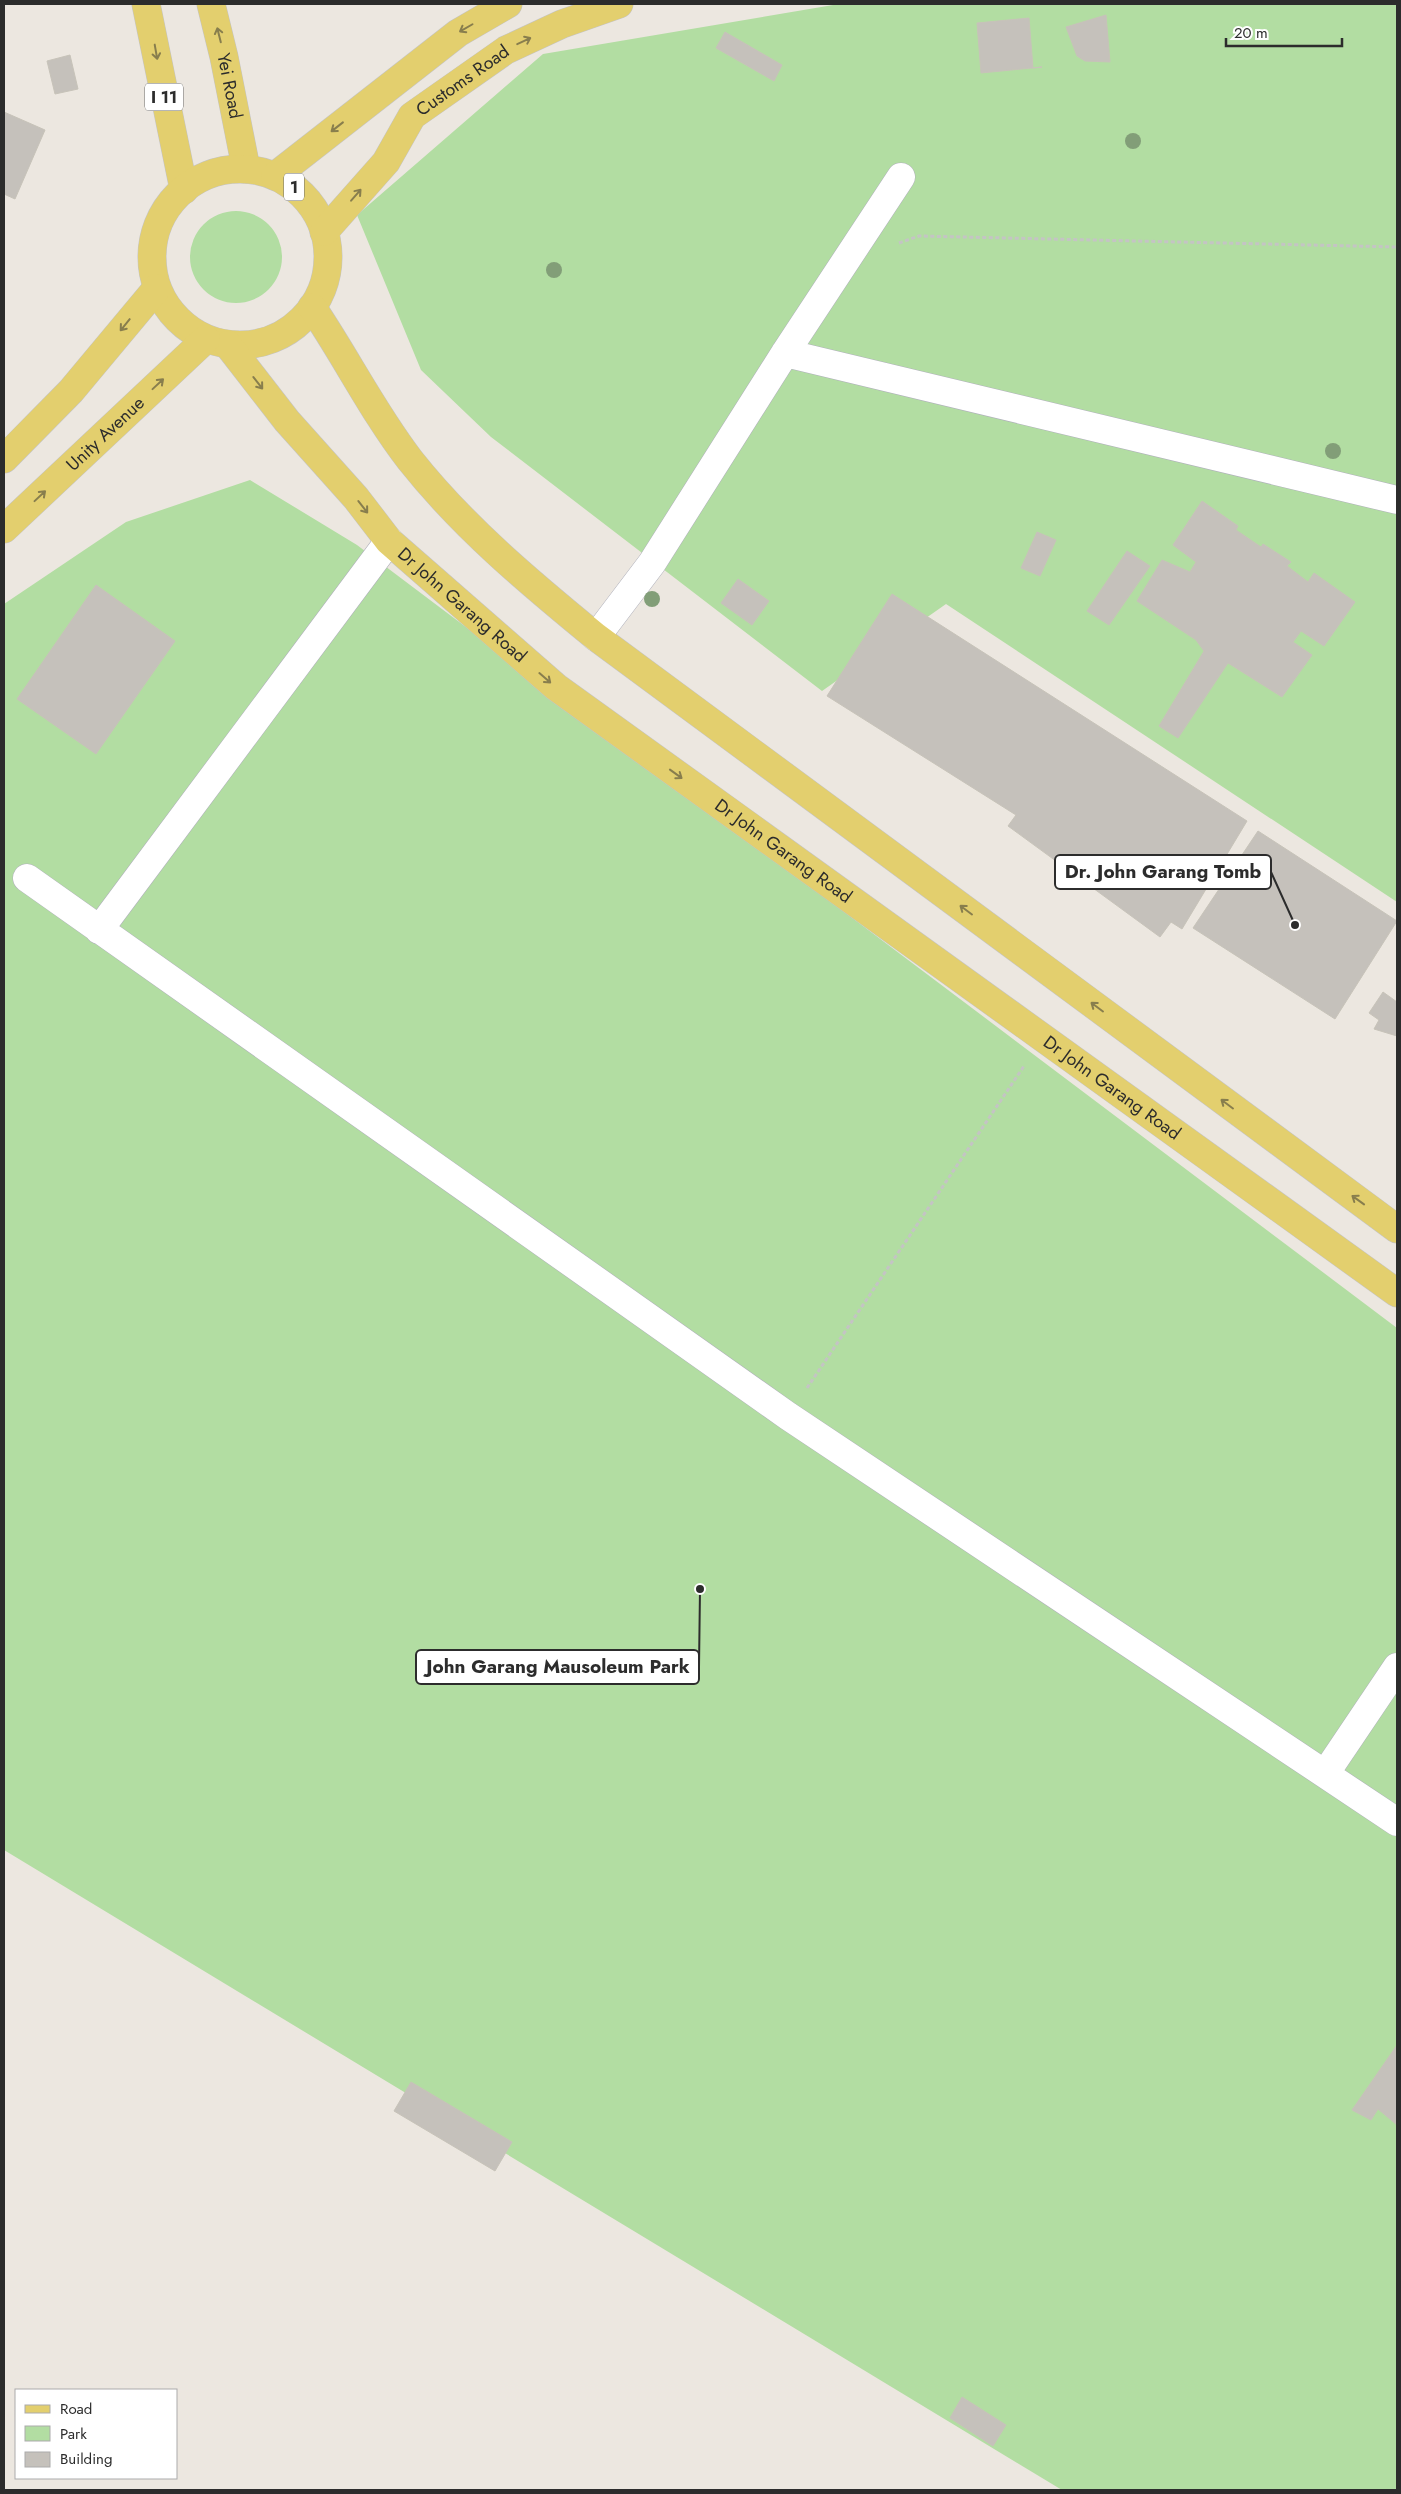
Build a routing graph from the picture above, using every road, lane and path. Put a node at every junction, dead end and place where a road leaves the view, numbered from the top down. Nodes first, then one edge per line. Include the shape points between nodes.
1 (146, 4) edge
2 (211, 4) edge
3 (508, 4) edge
4 (619, 4) edge
5 (246, 168) junction
6 (275, 176) junction
7 (901, 177) dead end
8 (184, 190) junction
9 (324, 232) junction
10 (1397, 247) edge
11 (846, 260) junction
12 (157, 288) junction
13 (312, 307) junction
14 (217, 342) junction
15 (785, 352) junction
16 (4, 459) edge
17 (1397, 500) edge
18 (4, 529) edge
19 (390, 541) junction
20 (596, 637) junction
21 (27, 878) dead end
22 (99, 930) junction
23 (1042, 1038) junction
24 (1397, 1229) edge
25 (1397, 1294) edge
26 (788, 1416) junction
27 (1397, 1667) edge
28 (1325, 1774) junction
29 (1397, 1822) edge

1 -> 8 main road, I 11
5 -> 2 main road, Yei Road
3 -> 6 main road, 1 via 458,33
9 -> 4 main road, Customs Road via 386,162 412,116 506,50 562,24
5 - 6 main road, 1
5 - 8 main road, 1 via 212,173
6 - 9 main road, 1 via 297,189 314,209
7 - 11 lane
8 - 12 main road, 1 via 170,202 154,234 151,252
9 - 13 main road, 1 via 327,263 322,286
10 - 11 path via 919,236
11 - 15 lane
12 - 14 main road, 1 via 168,309 186,327
12 -> 16 main road via 71,391
13 - 14 main road, 1 via 302,319 276,338 244,346
13 - 20 main road via 381,419 411,460 476,532 531,585
18 -> 14 main road, Unity Avenue
14 -> 19 main road, Dr John Garang Road via 356,498
15 - 17 lane
15 - 20 lane via 652,563
19 - 22 lane
19 -> 23 main road, Dr John Garang Road via 556,687
24 -> 20 main road
21 - 22 lane
22 - 26 lane
23 - 25 main road, Dr John Garang Road
23 - 26 path
26 - 28 lane
27 - 28 lane
28 - 29 lane

